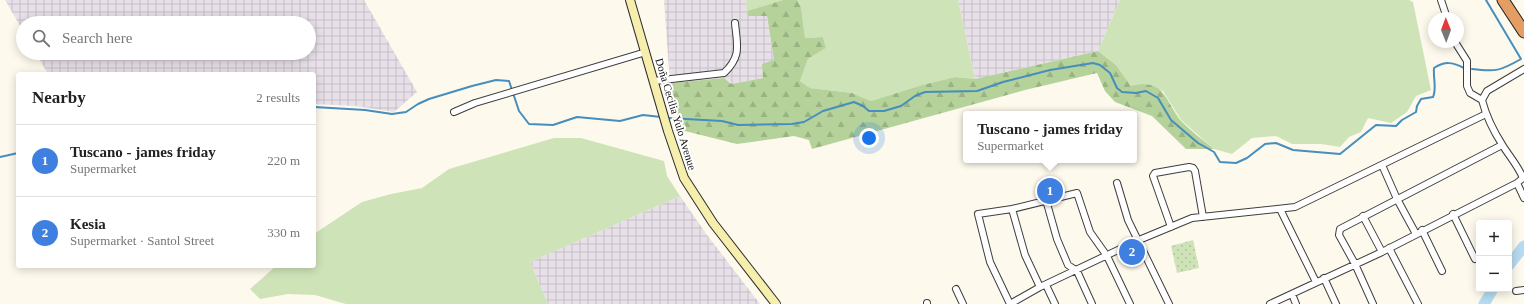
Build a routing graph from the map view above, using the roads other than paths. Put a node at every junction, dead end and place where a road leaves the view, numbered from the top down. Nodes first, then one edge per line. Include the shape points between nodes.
1 (630, 0) edge
2 (1442, 0) edge
3 (1503, 0) edge
4 (1445, 12) edge
5 (735, 23) dead end
6 (1524, 32) edge
7 (1459, 48) edge
8 (646, 52) junction
9 (1524, 68) edge
10 (654, 81) junction
11 (1482, 100) junction
12 (454, 112) dead end
13 (1486, 114) junction
14 (1502, 145) junction
15 (1382, 165) junction
16 (1522, 167) edge
17 (1117, 183) dead end
18 (1517, 184) junction
19 (1524, 198) edge
20 (1397, 199) junction
21 (1046, 200) junction
22 (1012, 209) junction
23 (1280, 209) junction
24 (1453, 214) junction
25 (1363, 216) junction
26 (1203, 217) junction
27 (1171, 227) junction
28 (1422, 230) junction
29 (1416, 234) junction
30 (1139, 240) junction
31 (1389, 248) junction
32 (1382, 252) junction
33 (1107, 256) junction
34 (1476, 259) dead end
35 (1355, 264) junction
36 (1077, 271) junction
37 (1442, 271) dead end
38 (1324, 278) junction
39 (1316, 282) junction
40 (1043, 286) junction
41 (956, 289) dead end
42 (1524, 290) edge
43 (1516, 291) dead end
44 (1292, 294) junction
45 (776, 304) edge
46 (963, 304) edge
47 (1010, 304) edge
48 (1055, 304) edge
49 (1092, 304) edge
50 (1130, 304) edge
51 (1169, 304) edge
52 (1270, 304) edge
53 (1296, 304) edge
54 (1336, 304) edge
55 (1373, 304) edge
56 (1418, 304) edge

1 - 8 main road, Doña Cecilia Yulo Avenue
2 - 4 street
3 - 6 highway
5 - 10 street via 737,57 724,72
7 - 11 street via 1468,61 1467,86 1470,94
8 - 10 main road, Doña Cecilia Yulo Avenue
8 - 12 street
9 - 11 street via 1487,91
10 - 45 main road, Doña Cecilia Yulo Avenue via 684,178 718,229
11 - 13 street
13 - 14 street
13 - 15 street
14 - 16 street
14 - 20 street
15 - 20 street
15 - 23 street via 1295,207
16 - 18 street via 1523,178
17 - 30 street via 1128,220
18 - 19 street
18 - 24 street
20 - 25 street
20 - 29 street
21 - 22 street
21 - 33 street via 1077,192 1090,232
21 - 36 street via 1056,239 1068,265
22 - 40 street via 1025,256
22 - 47 street via 978,214 990,262
23 - 26 street
23 - 39 street
24 - 28 street
24 - 34 street
25 - 32 street
25 - 35 street via 1338,232
26 - 27 street via 1192,218
26 - 27 street via 1193,168 1189,166 1155,173 1153,176
27 - 30 street
28 - 29 street
28 - 37 street
29 - 31 street
30 - 33 street
30 - 51 street
31 - 32 street
31 - 56 street
32 - 35 street
33 - 36 street
33 - 50 street
35 - 38 street
35 - 55 street
36 - 40 street
36 - 49 street
38 - 39 street
38 - 54 street
39 - 44 street
40 - 47 street
40 - 48 street
41 - 46 street
42 - 43 street
44 - 52 street
44 - 53 street

